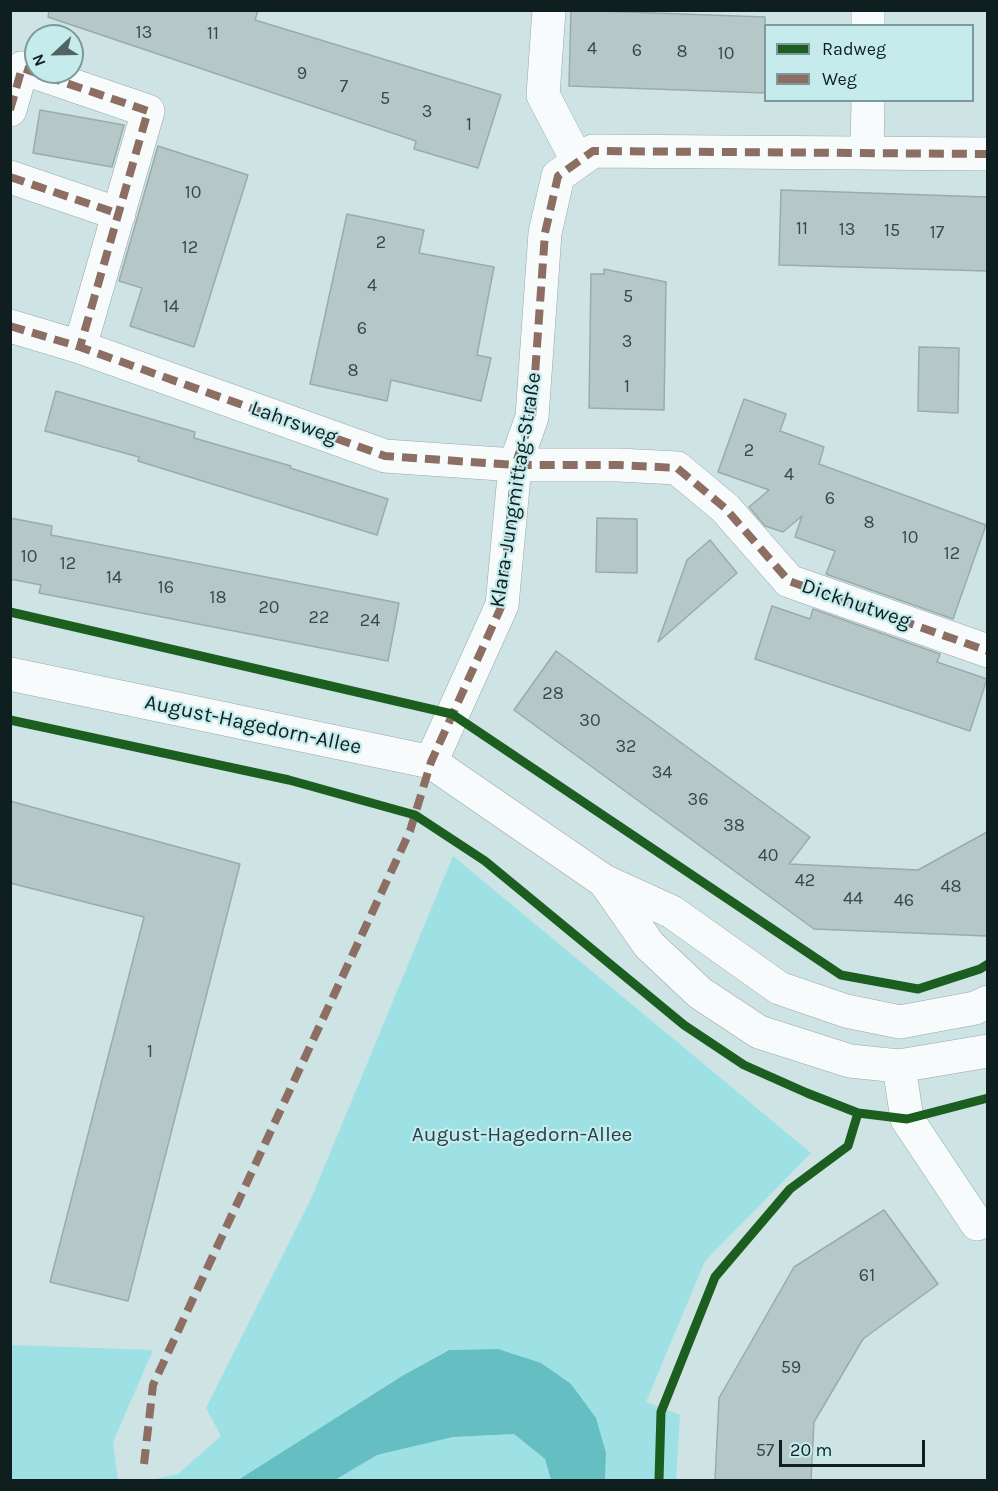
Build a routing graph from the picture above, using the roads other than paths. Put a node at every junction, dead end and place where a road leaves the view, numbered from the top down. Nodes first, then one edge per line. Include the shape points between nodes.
1 (549, 10) edge
2 (868, 102) edge
3 (10, 110) edge
4 (867, 153) junction
5 (987, 154) edge
6 (578, 162) junction
7 (10, 177) edge
8 (119, 214) junction
9 (10, 326) edge
10 (80, 347) junction
11 (515, 465) junction
12 (987, 651) edge
13 (10, 674) edge
14 (431, 762) junction
15 (604, 881) junction
16 (987, 1002) edge
17 (987, 1051) edge
18 (899, 1066) junction
19 (977, 1224) dead end

1 - 6 street via 543,95
2 - 4 street
3 - 8 street via 22,68 148,111
4 - 5 street, Klara-Jungmittag-Straße
4 - 6 street, Klara-Jungmittag-Straße via 593,151
6 - 11 street, Klara-Jungmittag-Straße via 558,176 545,233 532,417
7 - 8 street
8 - 10 street
9 - 10 street, Lahrsweg
10 - 11 street, Lahrsweg via 385,456
11 - 12 street, Dickhutweg via 677,468 725,508 789,581
11 - 14 street, Klara-Jungmittag-Straße via 502,604
13 - 14 street, August-Hagedorn-Allee
14 - 15 street, August-Hagedorn-Allee
15 - 16 street, August-Hagedorn-Allee via 672,912 779,988 846,1011 900,1022 975,1008
15 - 18 street, August-Hagedorn-Allee via 649,945 700,993 759,1032 850,1061
17 - 18 street, August-Hagedorn-Allee
18 - 19 street via 907,1119

